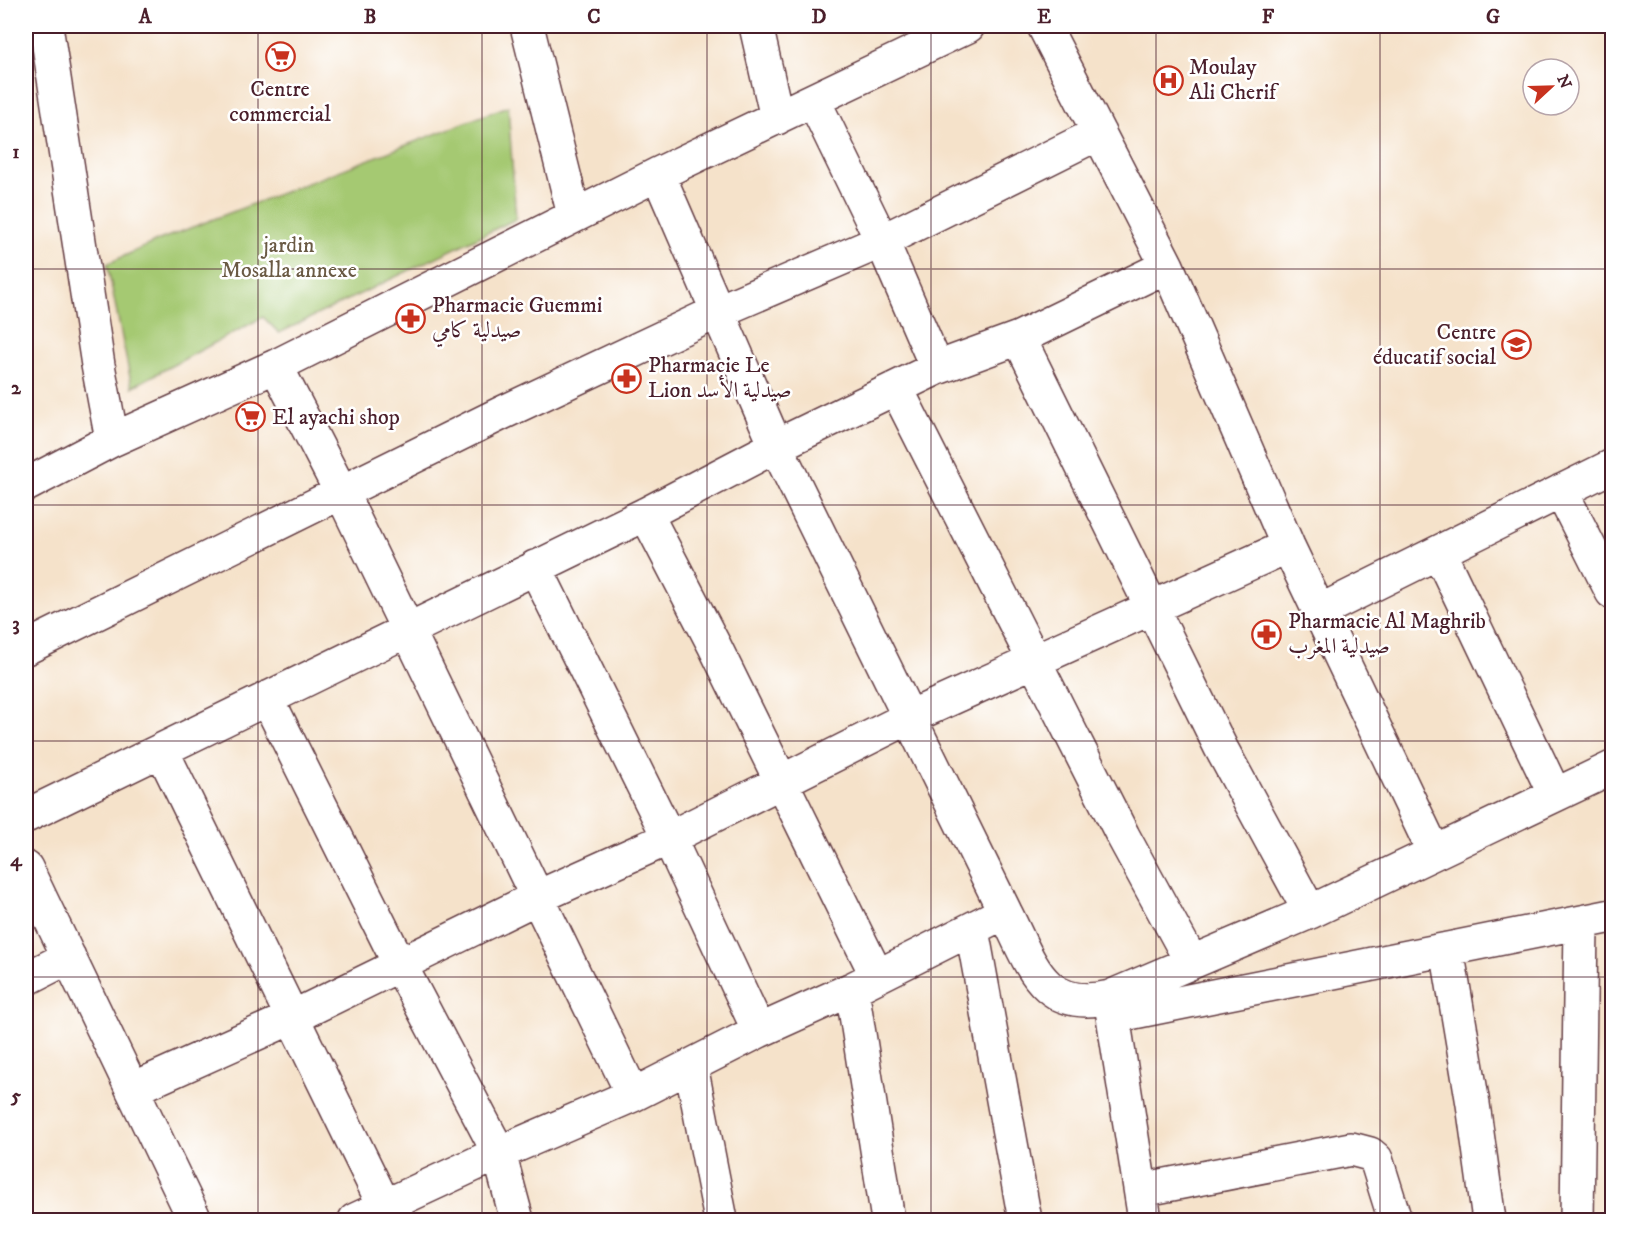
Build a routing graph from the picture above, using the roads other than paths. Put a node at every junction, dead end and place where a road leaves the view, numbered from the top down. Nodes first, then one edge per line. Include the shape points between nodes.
1 (46, 26) edge
2 (527, 26) edge
3 (756, 26) edge
4 (968, 26) edge
5 (1044, 26) edge
6 (814, 101) junction
7 (777, 118) junction
8 (1099, 133) junction
9 (658, 174) junction
10 (574, 215) junction
11 (882, 242) junction
12 (1167, 266) junction
13 (719, 311) junction
14 (1019, 338) junction
15 (276, 366) junction
16 (937, 368) junction
17 (896, 388) junction
18 (112, 441) junction
19 (776, 446) junction
20 (1612, 466) edge
21 (26, 485) edge
22 (1561, 491) junction
23 (342, 494) junction
24 (646, 514) junction
25 (1288, 546) junction
26 (1439, 552) junction
27 (535, 567) junction
28 (1612, 592) edge
29 (1154, 608) junction
30 (1318, 612) junction
31 (407, 631) junction
32 (26, 648) edge
33 (1035, 662) junction
34 (267, 698) junction
35 (910, 717) junction
36 (162, 751) junction
37 (1612, 768) edge
38 (779, 782) junction
39 (1555, 795) junction
40 (26, 816) edge
41 (669, 838) junction
42 (1434, 852) junction
43 (26, 868) edge
44 (538, 897) junction
45 (1005, 912) junction
46 (1310, 912) junction
47 (1612, 916) edge
48 (1581, 924) junction
49 (972, 930) junction
50 (1447, 949) junction
51 (69, 957) junction
52 (1191, 962) junction
53 (400, 965) junction
54 (26, 979) edge
55 (865, 983) junction
56 (1112, 1006) junction
57 (291, 1018) junction
58 (759, 1031) junction
59 (691, 1066) junction
60 (133, 1089) junction
61 (633, 1095) junction
62 (499, 1153) junction
63 (1143, 1205) edge
64 (385, 1208) junction
65 (195, 1221) edge
66 (355, 1221) edge
67 (517, 1221) edge
68 (721, 1221) edge
69 (888, 1221) edge
70 (1025, 1221) edge
71 (1395, 1221) edge
72 (1489, 1221) edge
73 (1577, 1221) edge

1 - 18 street
2 - 10 street
3 - 7 street
4 - 6 street
5 - 8 street
6 - 7 street
6 - 11 street
7 - 9 street
8 - 11 street
8 - 12 street
9 - 10 street
9 - 13 street
10 - 15 street
11 - 13 street
11 - 16 street
12 - 14 street
12 - 25 street
13 - 19 street
13 - 23 street
14 - 16 street
14 - 29 street
15 - 18 street
15 - 23 street
16 - 17 street
17 - 19 street
17 - 33 street
18 - 21 street
19 - 24 street
19 - 35 street
20 - 22 street
22 - 26 street
22 - 28 street
23 - 31 street
23 - 32 street
24 - 27 street
24 - 38 street
25 - 29 street
25 - 30 street
26 - 30 street
26 - 39 street
27 - 31 street
27 - 41 street
29 - 33 street
29 - 46 street via 1221,748
30 - 42 street
31 - 34 street
31 - 44 street
33 - 35 street
33 - 52 street
34 - 36 street
34 - 53 street
35 - 38 street
35 - 45 street
36 - 40 street
36 - 57 street
37 - 39 street
38 - 41 street
38 - 55 street
39 - 42 street
41 - 44 street
41 - 58 street
42 - 46 street
43 - 51 street
44 - 53 street
44 - 61 street
45 - 49 street
45 - 56 street via 1045,986 1060,997
46 - 52 street
47 - 48 street
48 - 50 street
48 - 73 street
49 - 55 street
49 - 70 street
50 - 56 street
50 - 72 street
51 - 54 street
51 - 60 street
52 - 56 street
53 - 57 street
53 - 62 street
55 - 58 street
55 - 69 street
56 - 63 street
57 - 60 street
57 - 64 street
58 - 59 street
59 - 61 street
59 - 68 street
60 - 65 street
61 - 62 street
62 - 64 street
62 - 67 street
63 - 71 street via 1351,1149 1376,1159
64 - 66 street

